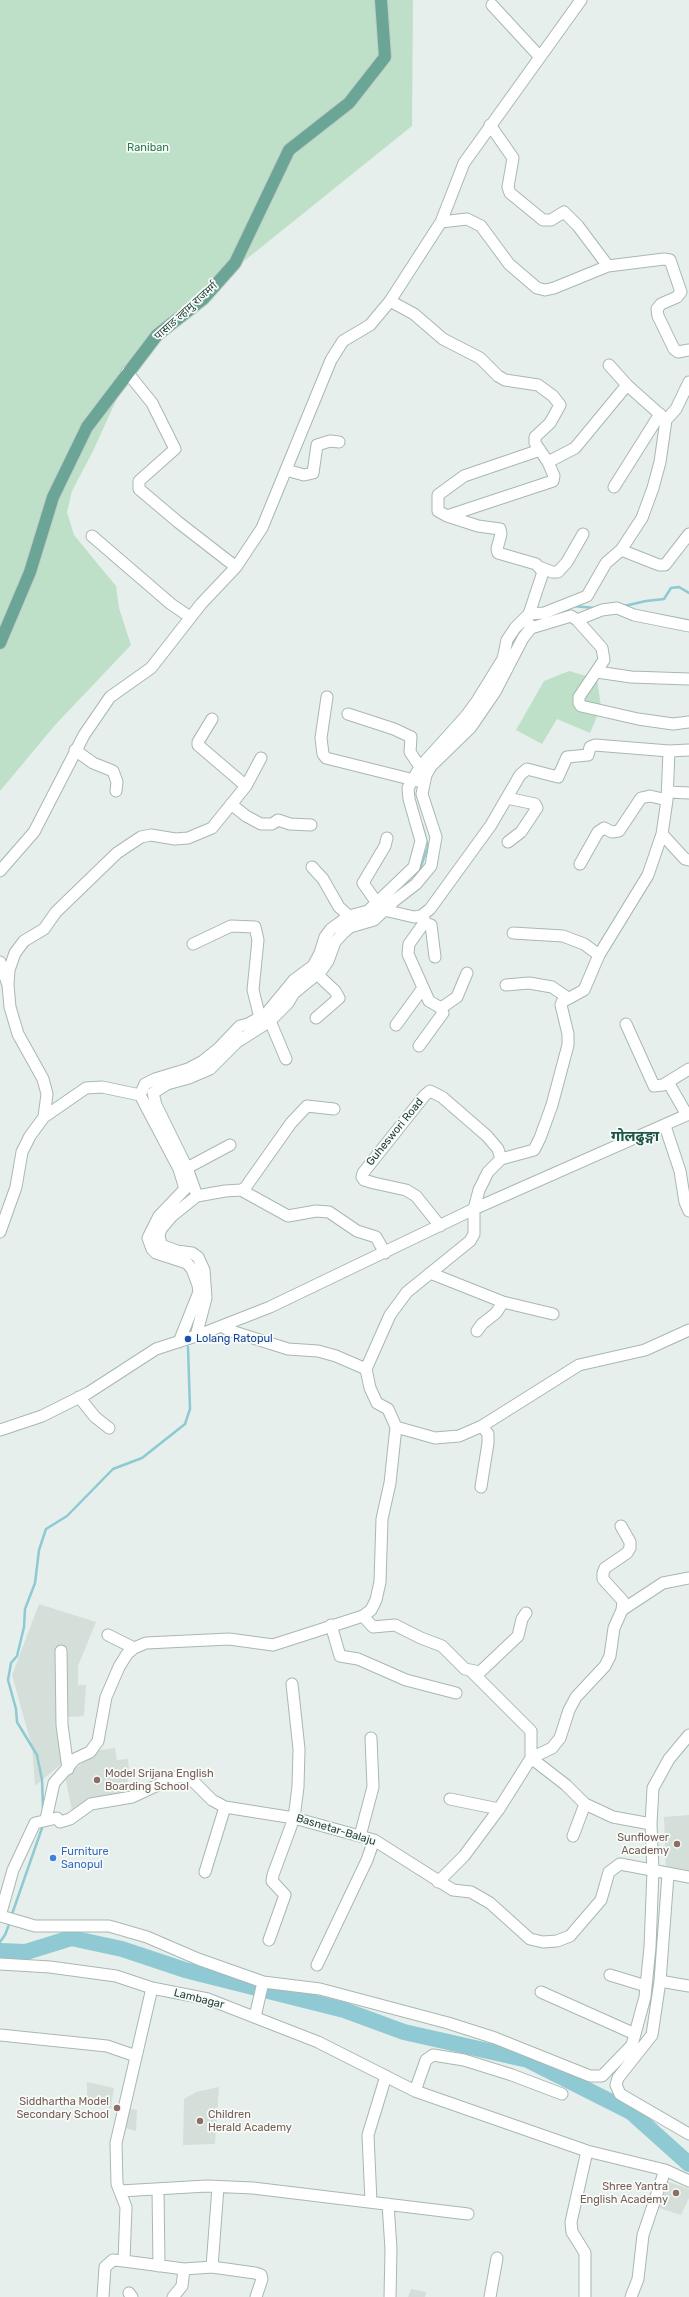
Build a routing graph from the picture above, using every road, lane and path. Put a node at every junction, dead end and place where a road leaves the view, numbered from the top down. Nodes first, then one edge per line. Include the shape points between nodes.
1 (381, 0) edge
2 (582, 0) edge
3 (492, 5) dead end
4 (540, 57) junction
5 (490, 125) junction
6 (440, 222) junction
7 (608, 266) junction
8 (390, 301) junction
9 (689, 350) edge
10 (609, 365) dead end
11 (127, 372) junction
12 (689, 382) edge
13 (627, 385) junction
14 (663, 417) junction
15 (339, 442) dead end
16 (540, 450) junction
17 (548, 462) junction
18 (286, 470) junction
19 (614, 487) dead end
20 (447, 516) junction
21 (583, 534) dead end
22 (689, 534) edge
23 (92, 536) dead end
24 (621, 550) junction
25 (236, 567) junction
26 (539, 567) junction
27 (190, 617) junction
28 (578, 620) junction
29 (529, 622) junction
30 (689, 626) edge
31 (0, 643) edge
32 (597, 672) junction
33 (689, 679) edge
34 (327, 697) dead end
35 (348, 714) dead end
36 (212, 719) dead end
37 (689, 722) edge
38 (75, 750) junction
39 (689, 750) edge
40 (669, 751) junction
41 (261, 758) dead end
42 (420, 767) junction
43 (418, 780) junction
44 (246, 786) junction
45 (116, 791) dead end
46 (689, 793) edge
47 (668, 796) junction
48 (507, 798) junction
49 (231, 804) junction
50 (311, 825) dead end
51 (662, 834) junction
52 (387, 838) dead end
53 (508, 842) dead end
54 (689, 860) edge
55 (580, 864) dead end
56 (312, 867) dead end
57 (0, 871) edge
58 (384, 904) junction
59 (350, 916) junction
60 (423, 919) junction
61 (513, 933) dead end
62 (193, 944) dead end
63 (599, 955) junction
64 (435, 957) dead end
65 (0, 962) edge
66 (317, 970) junction
67 (468, 973) dead end
68 (8, 985) junction
69 (506, 985) dead end
70 (423, 988) junction
71 (568, 998) junction
72 (441, 1008) junction
73 (316, 1018) dead end
74 (265, 1019) junction
75 (626, 1024) dead end
76 (396, 1025) dead end
77 (418, 1046) dead end
78 (286, 1059) dead end
79 (689, 1069) edge
80 (668, 1082) junction
81 (140, 1095) junction
82 (334, 1109) dead end
83 (688, 1114) edge
84 (44, 1117) junction
85 (665, 1126) junction
86 (230, 1145) dead end
87 (501, 1159) junction
88 (187, 1168) junction
89 (241, 1190) junction
90 (197, 1196) junction
91 (474, 1210) junction
92 (689, 1211) edge
93 (440, 1226) junction
94 (0, 1232) edge
95 (385, 1253) junction
96 (430, 1273) junction
97 (503, 1302) junction
98 (553, 1314) dead end
99 (222, 1326) junction
100 (689, 1330) edge
101 (477, 1331) dead end
102 (196, 1336) junction
103 (179, 1342) junction
104 (366, 1369) junction
105 (79, 1398) junction
106 (482, 1426) junction
107 (396, 1427) junction
108 (109, 1428) dead end
109 (0, 1430) edge
110 (481, 1487) dead end
111 (621, 1526) dead end
112 (689, 1578) edge
113 (622, 1610) junction
114 (526, 1613) dead end
115 (363, 1616) junction
116 (331, 1625) junction
117 (108, 1635) dead end
118 (134, 1648) junction
119 (61, 1651) dead end
120 (471, 1671) junction
121 (292, 1684) dead end
122 (456, 1693) dead end
123 (689, 1735) edge
124 (371, 1738) dead end
125 (531, 1758) junction
126 (68, 1769) junction
127 (450, 1799) dead end
128 (585, 1804) junction
129 (225, 1807) junction
130 (499, 1809) junction
131 (294, 1818) junction
132 (46, 1819) junction
133 (651, 1824) junction
134 (360, 1836) junction
135 (573, 1836) dead end
136 (374, 1840) junction
137 (653, 1871) junction
138 (205, 1872) dead end
139 (668, 1875) junction
140 (689, 1877) edge
141 (438, 1882) junction
142 (5, 1917) edge
143 (269, 1940) dead end
144 (0, 1964) edge
145 (317, 1965) dead end
146 (610, 1975) dead end
147 (660, 1981) junction
148 (262, 1984) junction
149 (689, 1986) edge
150 (152, 1988) junction
151 (541, 1992) dead end
152 (649, 1994) junction
153 (255, 2017) junction
154 (635, 2034) junction
155 (0, 2035) edge
156 (136, 2056) junction
157 (386, 2076) junction
158 (415, 2091) junction
159 (562, 2094) dead end
160 (689, 2134) edge
161 (587, 2151) junction
162 (665, 2170) junction
163 (689, 2181) edge
164 (218, 2187) junction
165 (158, 2189) junction
166 (120, 2191) junction
167 (371, 2202) junction
168 (388, 2204) junction
169 (468, 2214) dead end
170 (497, 2258) dead end
171 (124, 2261) junction
172 (159, 2266) junction
173 (212, 2267) junction
174 (184, 2269) junction
175 (103, 2297) edge
176 (173, 2297) edge
177 (256, 2297) edge
178 (390, 2297) edge
179 (490, 2297) edge
180 (585, 2297) edge
181 (631, 2297) edge

1 - 11 main road, पासाङ ल्हामु राजमर्ग via 385,57 349,103 289,150 235,264 202,299 157,335
2 - 4 street
3 - 4 street
4 - 5 street
5 - 6 street via 464,163
5 - 7 street via 513,158 508,187 510,193 543,220 551,220 564,212 578,226
6 - 7 street via 467,219 481,226 509,264 537,288 554,288
6 - 8 street
7 - 9 street via 670,260 681,292 677,297 661,304 657,309 658,316 674,349 678,352
8 - 16 street via 414,314 443,339 480,358 505,380 538,385 553,396 560,405 550,422 534,437
8 - 18 street via 370,325 343,341 331,360
10 - 13 street
11 - 25 street via 152,403 175,450 139,481 139,489
11 - 31 main road, पासाङ ल्हामु राजमर्ग via 87,426 53,497 30,572
12 - 14 street via 676,409
13 - 14 street
13 - 17 street via 575,448
14 - 19 street
14 - 24 street via 660,462 653,488 642,518
15 - 18 street via 330,441 317,445 313,473 304,475
16 - 17 street
16 - 20 street via 464,476 438,495 438,511
17 - 20 street via 554,476 550,482
18 - 25 street via 262,528
20 - 26 street via 478,526 500,529 498,553
21 - 26 street via 567,562 558,572
22 - 24 street via 665,565
23 - 27 street via 171,604
24 - 29 street via 606,563 587,596 544,613
25 - 27 street
26 - 29 street via 543,572
27 - 38 street via 152,668 110,697
28 - 29 street via 571,616
28 - 30 street via 602,610 617,608 634,615
28 - 32 street via 602,648 604,660
29 - 42 street via 515,628 508,640 503,659 466,716
29 - 43 street via 495,692 471,727 431,766 426,775
32 - 33 street via 631,677
32 - 37 street via 579,697 582,706 638,719 673,724
34 - 43 street via 321,738 322,754 326,758
35 - 42 street via 408,734 411,737 410,752
36 - 44 street via 198,744
38 - 45 street via 93,763 113,771 117,782
38 - 57 street via 34,832
39 - 40 street
40 - 47 street
40 - 48 street via 609,745 592,746 588,755 567,757 558,777 527,769 520,775
41 - 44 street
42 - 43 street
43 - 58 street via 408,788 421,847 414,867
43 - 58 street via 436,837 431,866 416,884
44 - 49 street
46 - 47 street
47 - 51 street
47 - 55 street via 641,798 619,831 612,832 604,828 598,832
48 - 53 street via 535,804 537,808 521,832
48 - 60 street via 491,825
49 - 50 street via 261,824 272,824 278,820 290,824
49 - 68 street via 212,828 188,838 175,839 151,835 141,837 117,853 56,912 44,929 24,941 15,953 9,970
51 - 54 street via 685,859
51 - 63 street via 648,875
52 - 58 street via 363,883
56 - 59 street via 339,907
58 - 59 street
58 - 60 street via 405,916
58 - 66 street via 374,920 350,926 335,942 328,961
59 - 66 street via 337,923 325,937
60 - 64 street via 431,926
60 - 70 street via 408,948 408,954
61 - 63 street via 563,936 575,940
62 - 74 street via 231,926 255,927 258,940 253,990
63 - 71 street via 584,990
65 - 68 street
66 - 73 street via 339,998
66 - 74 street via 294,993 288,1003
67 - 72 street via 457,997
68 - 84 street via 10,1007 18,1034 43,1079 47,1094
69 - 71 street via 529,983 552,987
70 - 72 street via 429,1001
70 - 76 street
71 - 87 street via 561,1005 568,1045 540,1138 534,1150
72 - 77 street via 443,1013
74 - 78 street
74 - 81 street via 240,1026 203,1061 145,1084
74 - 88 street via 210,1068 189,1078 167,1084 153,1093 156,1105
75 - 80 street via 652,1083 658,1087
79 - 80 street
80 - 83 street
81 - 84 street via 102,1087 86,1088
81 - 103 street via 186,1189 159,1216 148,1238 156,1253 187,1263 192,1268 198,1285 199,1292
82 - 89 street via 307,1106 291,1123
83 - 85 street
84 - 94 street via 22,1152 16,1187
85 - 91 street via 613,1146
85 - 92 street via 680,1171
86 - 88 street
87 - 91 street via 488,1172
87 - 93 street, Guheswori Road via 498,1149 476,1126 434,1092 425,1095 362,1177 374,1184 406,1190 416,1196
88 - 90 street
89 - 90 street
89 - 95 street via 288,1216 316,1211 329,1212 357,1231 376,1237
90 - 102 street via 172,1216 161,1229 159,1236 164,1248 192,1253 198,1257 204,1270 206,1298
91 - 93 street
91 - 96 street via 474,1234 470,1241
93 - 95 street
95 - 99 street
96 - 97 street
96 - 104 street via 407,1292 390,1315
97 - 98 street
97 - 101 street via 496,1313
99 - 102 street
99 - 104 street via 288,1349 318,1351 336,1356
100 - 106 street via 645,1350 579,1365
102 - 103 street
103 - 105 street via 144,1355
104 - 107 street via 370,1388 377,1403 388,1409
105 - 108 street via 95,1417
105 - 109 street via 42,1416
106 - 107 street via 447,1438 435,1438
106 - 110 street via 488,1434 488,1443
107 - 115 street via 390,1483 382,1519 380,1582 376,1600 371,1610
111 - 113 street via 630,1542 630,1548 627,1553 604,1568 602,1573 603,1579 623,1601
112 - 113 street via 663,1583
113 - 125 street via 614,1628 610,1656 605,1666 576,1697 560,1738 552,1748
114 - 120 street via 518,1636 480,1672
115 - 116 street
115 - 120 street via 373,1627 395,1625 442,1646 465,1669
116 - 118 street via 273,1645 229,1639 146,1643
116 - 122 street via 340,1656 358,1659 406,1680
117 - 118 street
118 - 126 street via 127,1654 106,1697 98,1741 90,1752 75,1759
119 - 126 street via 62,1725
120 - 125 street via 531,1731
121 - 131 street via 300,1760
123 - 133 street via 669,1759 653,1788
124 - 134 street via 373,1787
125 - 128 street via 566,1785
125 - 130 street
126 - 132 street via 54,1783
127 - 130 street
128 - 133 street via 613,1817
128 - 135 street
129 - 131 street, Basnetar-Balaju
129 - 132 street, Basnetar-Balaju via 212,1800 186,1777 175,1777 132,1797 91,1804 70,1819 60,1822 57,1818
129 - 138 street
130 - 141 street via 464,1856
131 - 134 street, Basnetar-Balaju
131 - 143 street via 273,1875 272,1881 286,1895
132 - 142 street, Basnetar-Balaju via 33,1825 13,1870
133 - 137 street
134 - 136 street, Basnetar-Balaju
136 - 141 street, Basnetar-Balaju
136 - 145 street
137 - 139 street, Basnetar-Balaju
137 - 141 street, Basnetar-Balaju via 620,1864 610,1872 601,1900 570,1936 544,1942 530,1939 490,1903 471,1892 453,1890
137 - 152 street
139 - 140 street, Basnetar-Balaju
139 - 147 street
142 - 148 street via 35,1926 108,1926 147,1937
144 - 150 street, Lambagar via 81,1970 116,1976
146 - 152 street
147 - 149 street
147 - 152 street
148 - 153 street
148 - 154 street via 320,1989 448,2023 495,2038 596,2077 602,2076 632,2045
150 - 153 street, Lambagar via 208,1999
150 - 156 street
151 - 154 street
152 - 154 street
152 - 160 street via 652,2035 618,2078 616,2088 620,2094
153 - 157 street, Lambagar via 318,2042
155 - 156 street via 107,2046
156 - 166 street via 116,2143 117,2184
157 - 158 street, Lambagar
157 - 167 street via 368,2135
158 - 159 street via 426,2060 434,2055 464,2060
158 - 161 street, Lambagar
161 - 162 street, Lambagar
161 - 180 street via 571,2222 572,2232 585,2253
162 - 163 street, Lambagar
162 - 181 street via 643,2235 638,2278
164 - 165 street
164 - 167 street via 253,2188
164 - 173 street
165 - 166 street
165 - 172 street
166 - 171 street via 126,2207
167 - 168 street
168 - 169 street
168 - 178 street via 391,2249
170 - 179 street
171 - 172 street
171 - 175 street via 113,2260 105,2267
172 - 174 street
173 - 174 street
173 - 177 street via 261,2275
174 - 176 street via 182,2286

